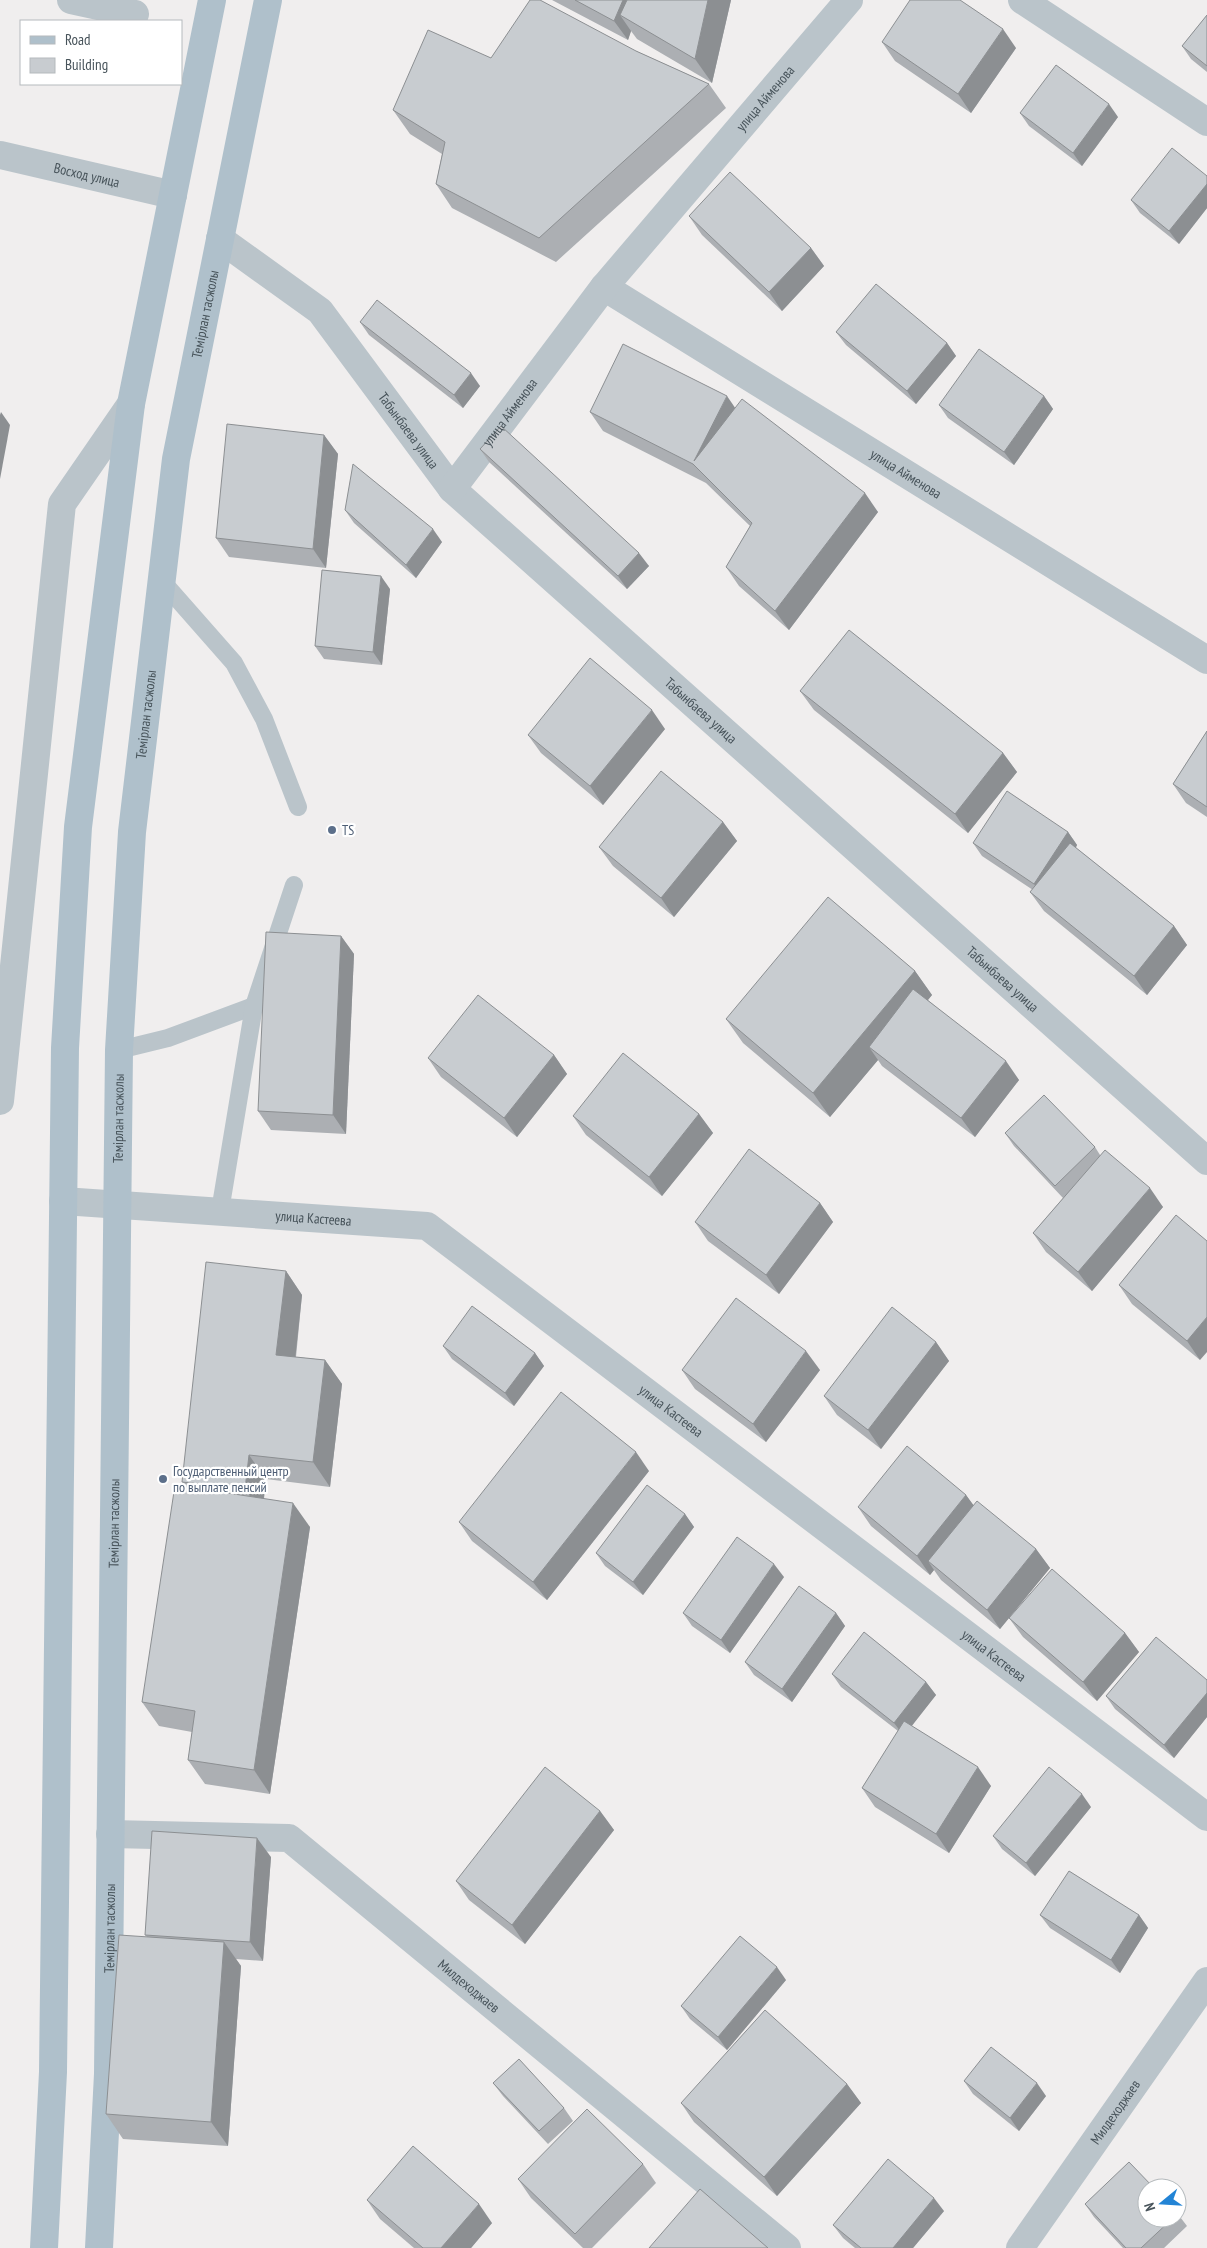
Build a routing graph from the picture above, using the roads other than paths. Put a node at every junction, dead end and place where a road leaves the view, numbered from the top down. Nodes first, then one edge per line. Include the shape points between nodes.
1 (71, 0) edge
2 (212, 0) edge
3 (268, 0) edge
4 (849, 0) edge
5 (1022, 0) edge
6 (135, 14) dead end
7 (1207, 122) edge
8 (0, 154) edge
9 (173, 195) junction
10 (220, 239) junction
11 (604, 287) junction
12 (131, 404) junction
13 (452, 488) junction
14 (162, 580) junction
15 (1207, 660) edge
16 (298, 807) dead end
17 (294, 885) dead end
18 (254, 1006) junction
19 (4, 1016) edge
20 (119, 1050) junction
21 (0, 1101) edge
22 (1207, 1161) edge
23 (63, 1200) junction
24 (118, 1204) junction
25 (220, 1211) junction
26 (1207, 1817) edge
27 (110, 1834) junction
28 (1207, 1981) edge
29 (1024, 2246) edge
30 (44, 2248) edge
31 (99, 2248) edge
32 (786, 2248) edge

1 - 6 street
2 - 9 main road
3 - 10 main road, Темірлан тасжолы
4 - 11 street, улица Айменова
5 - 7 street
8 - 9 street, Восход улица
9 - 12 main road
10 - 13 street, Табынбаева улица via 320,311
10 - 14 main road, Темірлан тасжолы via 176,459
11 - 13 street, улица Айменова
11 - 15 street, улица Айменова
12 - 19 street via 62,504
12 - 23 main road via 78,827 65,1048
13 - 22 street, Табынбаева улица
14 - 16 lane via 234,663 264,719
14 - 20 main road, Темірлан тасжолы via 132,832
17 - 18 lane
18 - 20 lane via 168,1038
18 - 25 lane
19 - 21 street
20 - 24 main road, Темірлан тасжолы
23 - 24 street, улица Кастеева
23 - 30 main road via 53,2072
24 - 25 street, улица Кастеева
24 - 27 main road, Темірлан тасжолы
25 - 26 street, улица Кастеева via 427,1226
27 - 31 main road, Темірлан тасжолы via 108,2074
27 - 32 street, Милдеходжаев via 289,1838
28 - 29 street, Милдеходжаев

